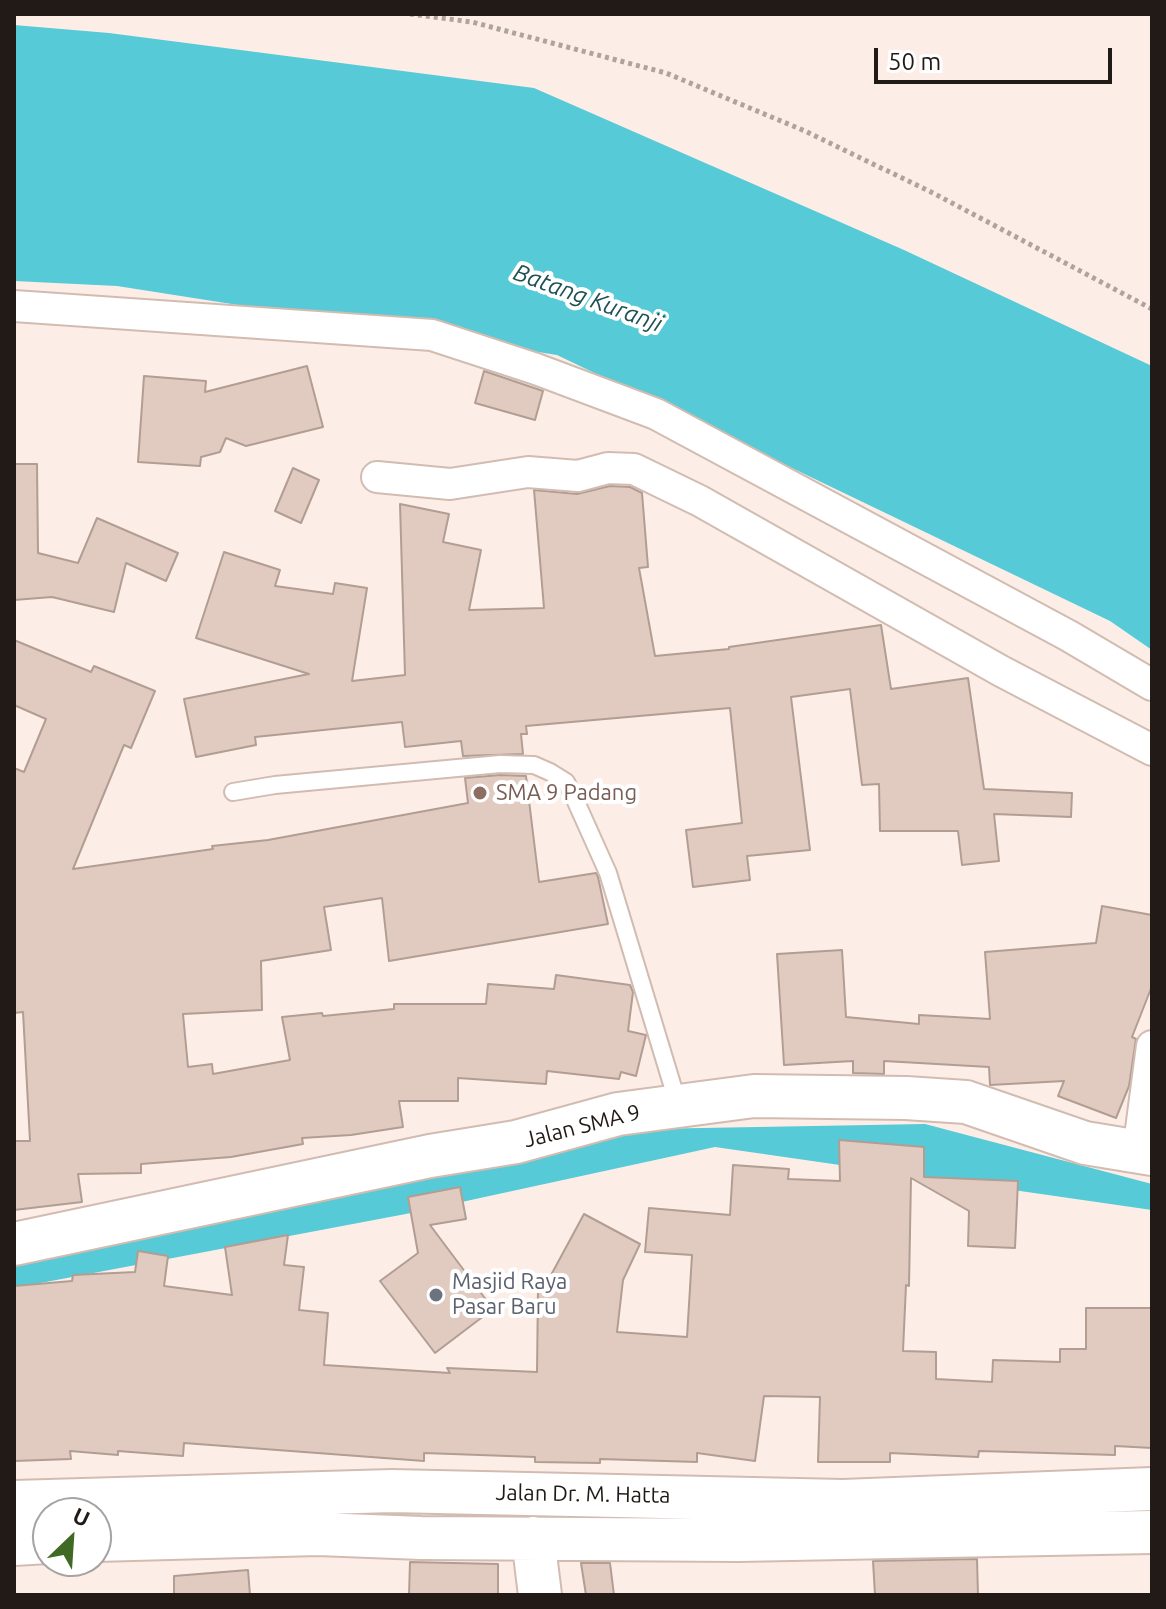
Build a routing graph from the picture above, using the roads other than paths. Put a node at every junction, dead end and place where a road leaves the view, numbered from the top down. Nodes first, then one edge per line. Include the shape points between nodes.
1 (14, 306) edge
2 (377, 477) dead end
3 (1152, 685) edge
4 (1152, 750) edge
5 (233, 792) dead end
6 (1152, 1046) edge
7 (678, 1104) junction
8 (1145, 1153) edge
9 (14, 1244) edge
10 (1152, 1489) edge
11 (14, 1502) edge
12 (1035, 1515) junction
13 (1152, 1532) edge
14 (533, 1538) junction
15 (112, 1540) edge
16 (540, 1595) edge

1 - 3 street via 432,335 536,369 656,414
2 - 4 street via 450,484 528,472 578,476 608,468 634,469
5 - 7 lane via 500,764 534,765 566,782 608,873
6 - 8 street
7 - 8 main road, Jalan SMA 9 via 754,1096 966,1102 1085,1143
7 - 9 main road, Jalan SMA 9
10 - 12 main road, Jalan Dr. M. Hatta
11 - 12 main road, Jalan Dr. M. Hatta via 392,1491 843,1501
12 - 13 main road, Jalan Dr. M. Hatta
12 - 14 main road, Jalan Dr. M. Hatta via 739,1540
14 - 15 main road, Jalan Dr. M. Hatta via 318,1534
14 - 16 main road

